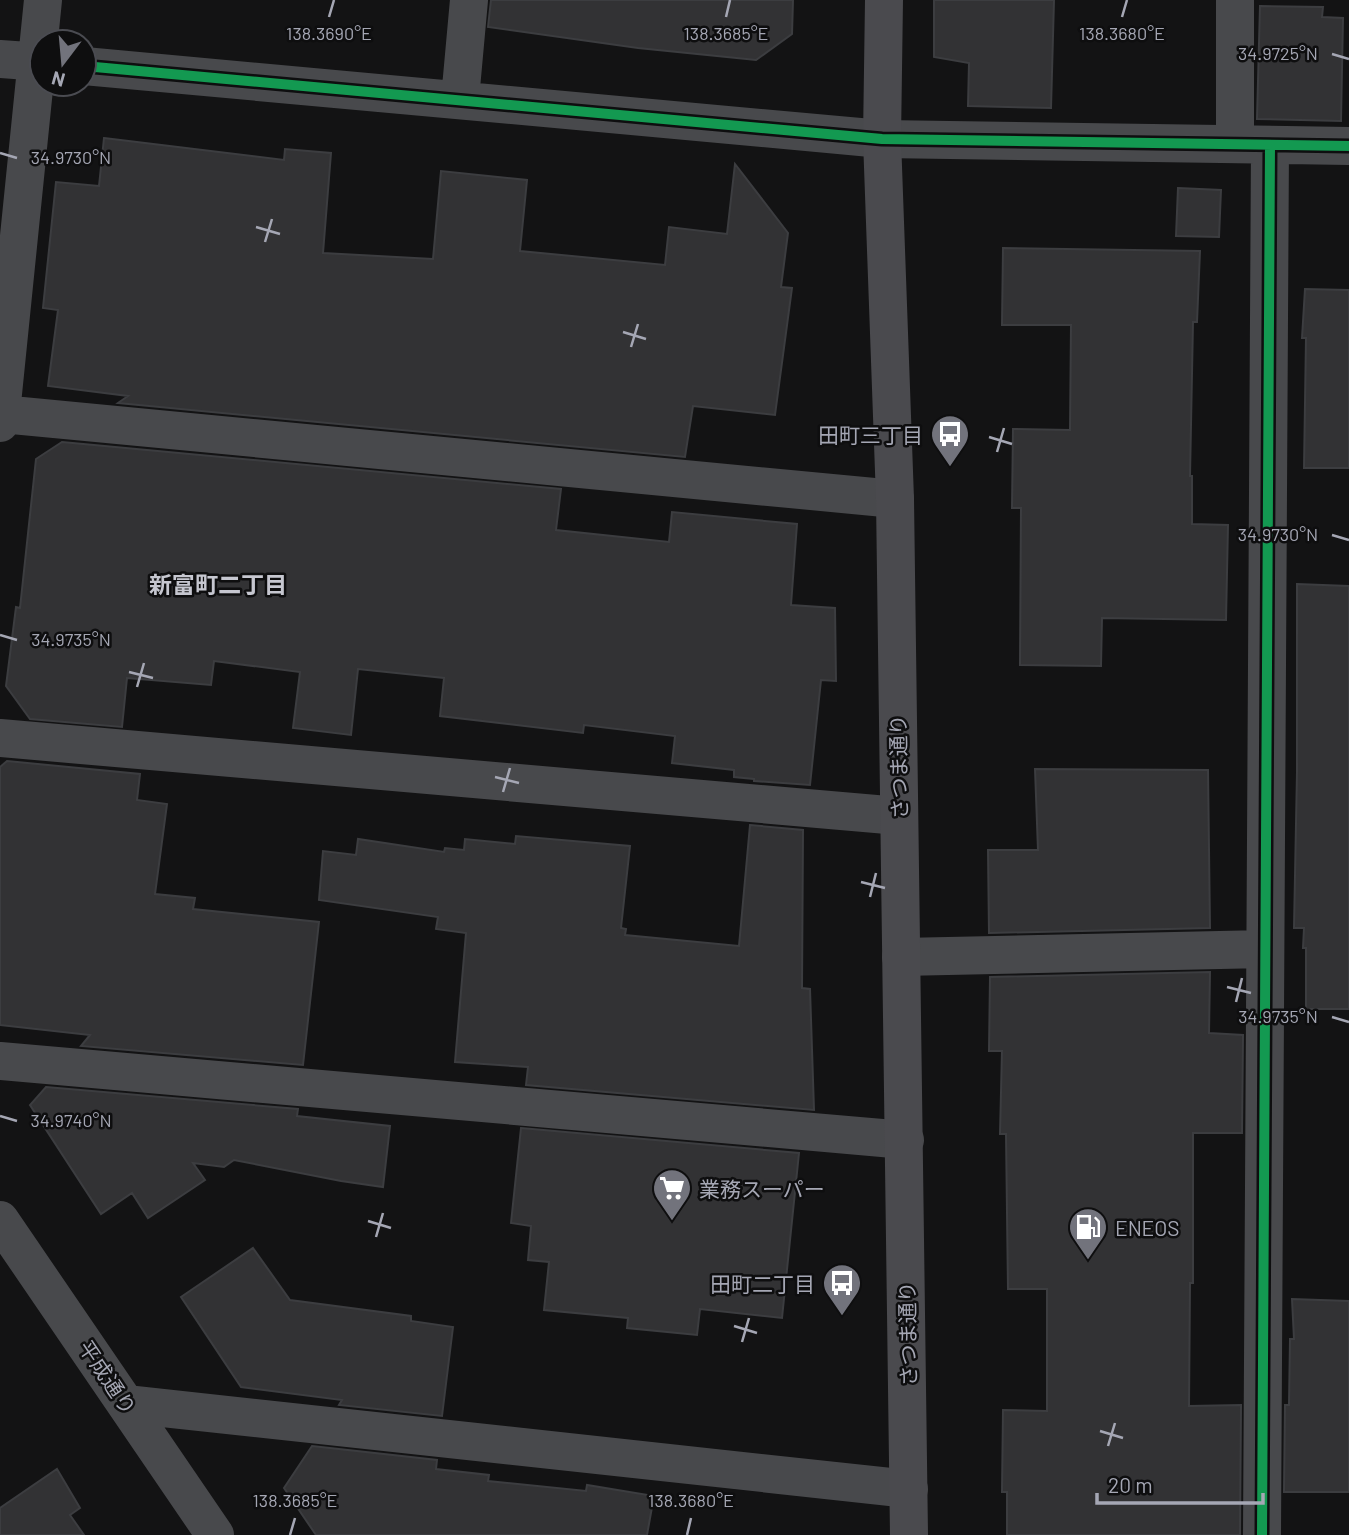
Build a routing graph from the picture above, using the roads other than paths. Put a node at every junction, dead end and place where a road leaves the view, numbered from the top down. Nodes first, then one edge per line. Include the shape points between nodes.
1 (43, 0) edge
2 (469, 0) edge
3 (884, 0) edge
4 (1235, 0) edge
5 (26, 61) edge
6 (98, 67) edge
7 (460, 99) junction
8 (883, 139) junction
9 (1252, 144) junction
10 (1349, 146) edge
11 (1, 418) edge
12 (895, 499) junction
13 (0, 738) edge
14 (899, 816) junction
15 (1265, 949) junction
16 (901, 957) junction
17 (0, 1061) edge
18 (905, 1140) junction
19 (0, 1220) edge
20 (127, 1405) junction
21 (909, 1489) junction
22 (215, 1535) edge
23 (909, 1535) edge
24 (1262, 1535) edge

1 - 5 street
2 - 7 street
3 - 8 main road, さつま通り
4 - 9 street
5 - 11 street
6 - 7 street
7 - 8 street
8 - 9 street
8 - 12 main road, さつま通り
9 - 10 street
9 - 15 street
11 - 12 street
12 - 14 main road, さつま通り
13 - 14 street
14 - 16 main road, さつま通り
15 - 16 street
15 - 24 street
16 - 18 main road, さつま通り
17 - 18 street
18 - 21 main road, さつま通り
19 - 20 street, 平成通り
20 - 21 street
20 - 22 street, 平成通り
21 - 23 main road, さつま通り

